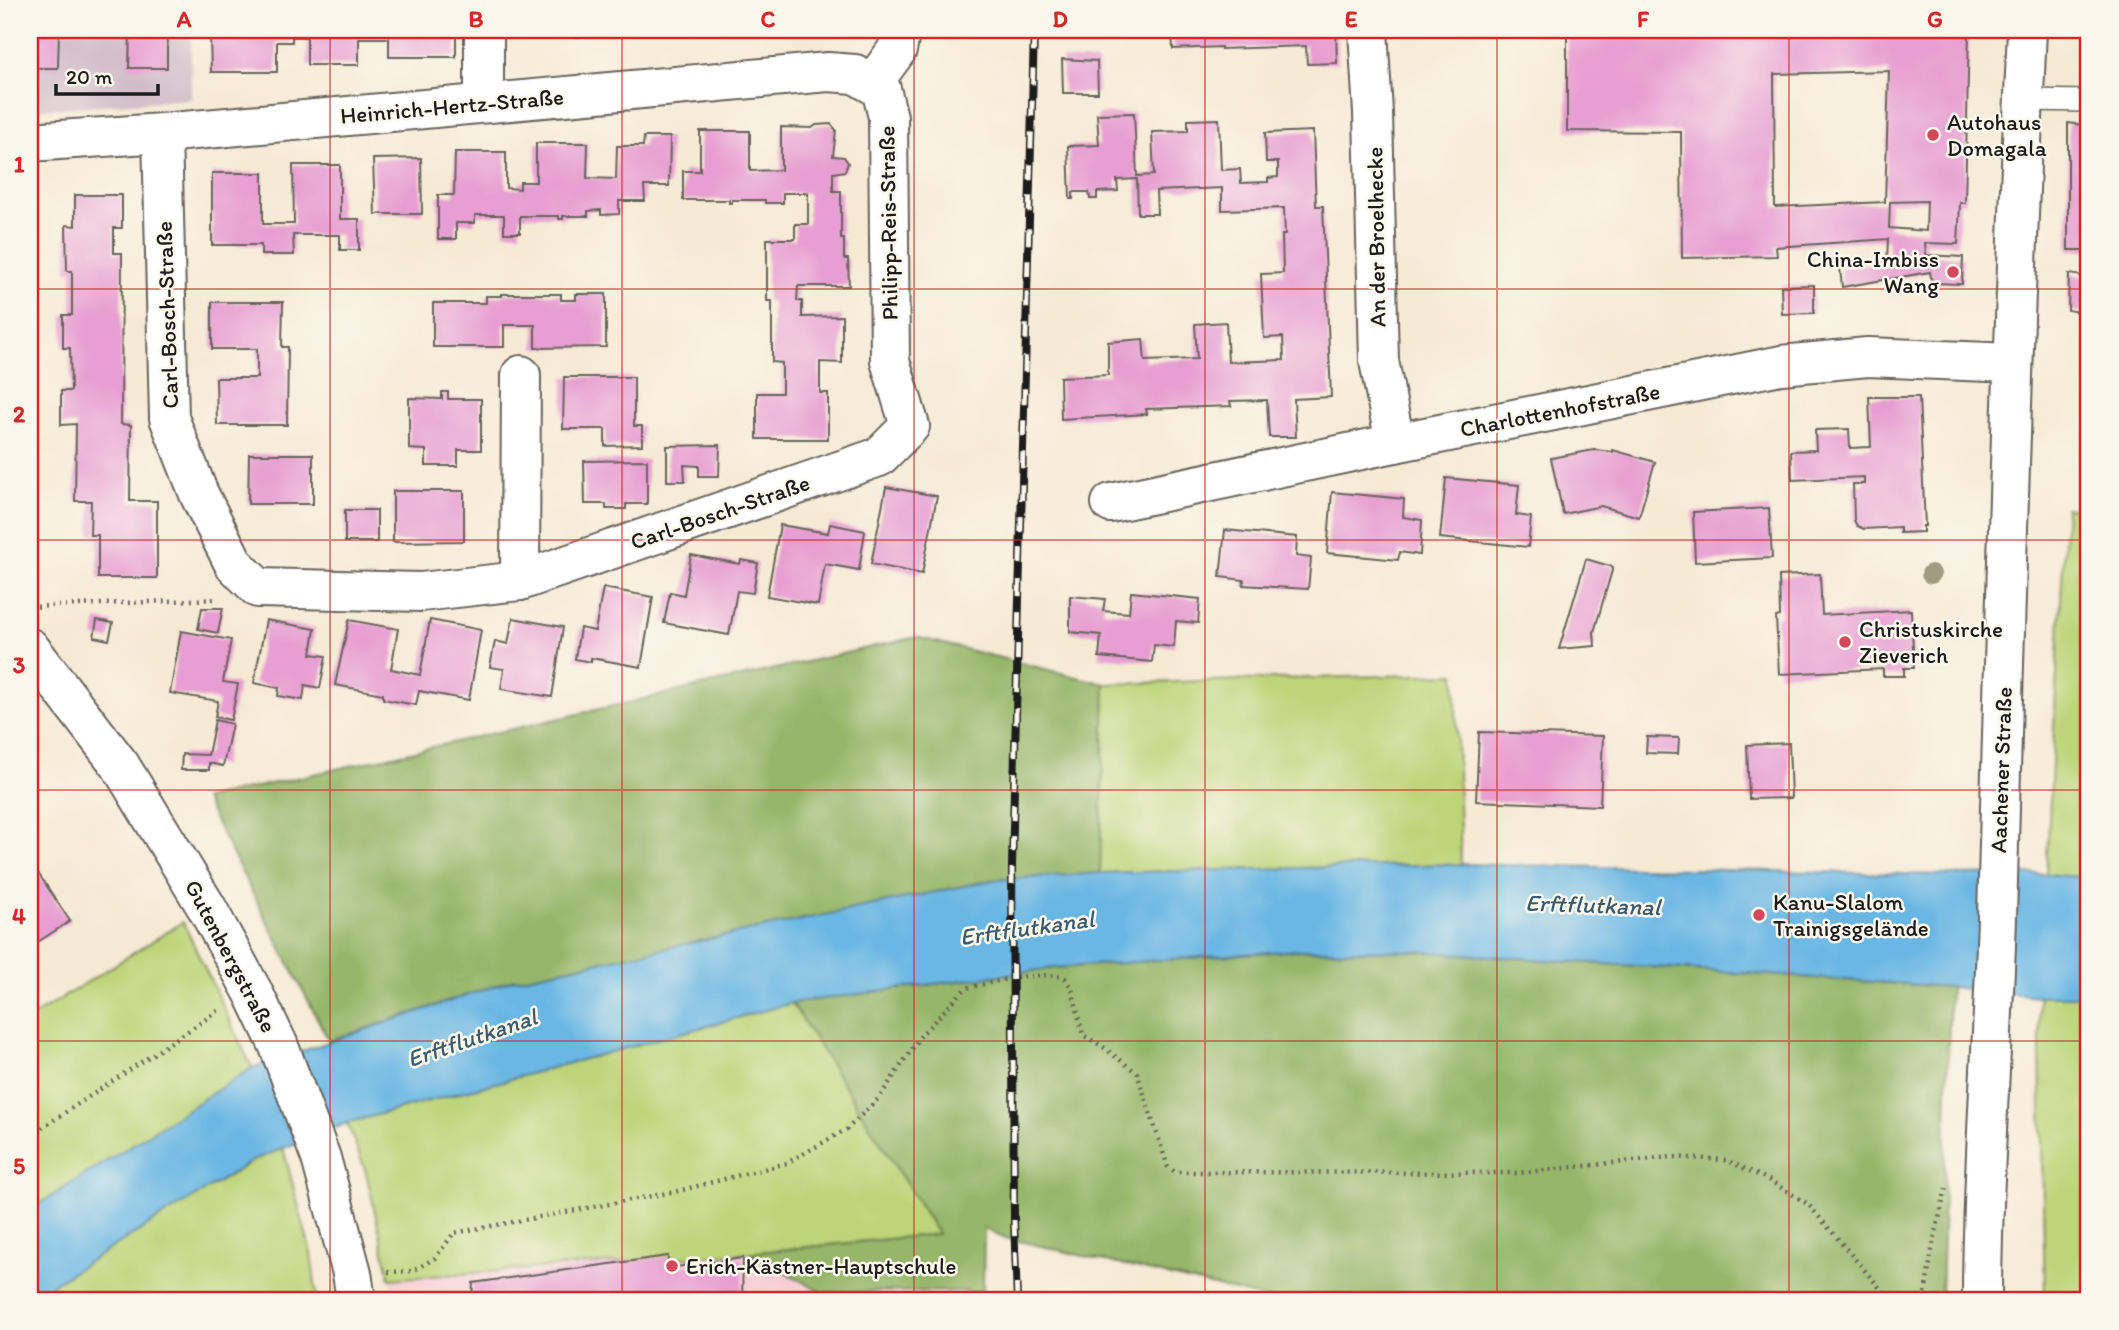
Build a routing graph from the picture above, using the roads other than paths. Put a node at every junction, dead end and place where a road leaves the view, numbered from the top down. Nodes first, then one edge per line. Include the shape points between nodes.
1 (484, 30) edge
2 (901, 30) edge
3 (1368, 30) edge
4 (2027, 30) edge
5 (873, 83) junction
6 (2024, 100) junction
7 (2089, 102) edge
8 (484, 103) junction
9 (162, 133) junction
10 (30, 142) edge
11 (2013, 363) junction
12 (520, 375) dead end
13 (910, 426) joint
14 (1395, 443) junction
15 (1111, 503) dead end
16 (520, 581) junction
17 (30, 648) edge
18 (354, 1287) edge
19 (1982, 1300) edge

1 - 8 street
2 - 5 street via 897,50
3 - 14 street, An der Broelhecke via 1380,361
4 - 6 street, Aachener Straße
5 - 8 street, Heinrich-Hertz-Straße via 855,74 828,72
5 - 13 street, Philipp-Reis-Straße via 881,89 888,117 890,361
6 - 7 lane
6 - 11 street, Aachener Straße
8 - 9 street, Heinrich-Hertz-Straße
9 - 10 street, Heinrich-Hertz-Straße
9 - 16 street, Carl-Bosch-Straße via 169,418 199,494 234,564 258,588 421,592
11 - 14 street, Charlottenhofstraße via 1868,356 1781,365
11 - 19 street, Aachener Straße
12 - 16 street
13 - 16 street, Carl-Bosch-Straße via 879,457
14 - 15 street, Charlottenhofstraße
17 - 18 street, Gutenbergstraße via 120,765 208,908 253,992 321,1158

